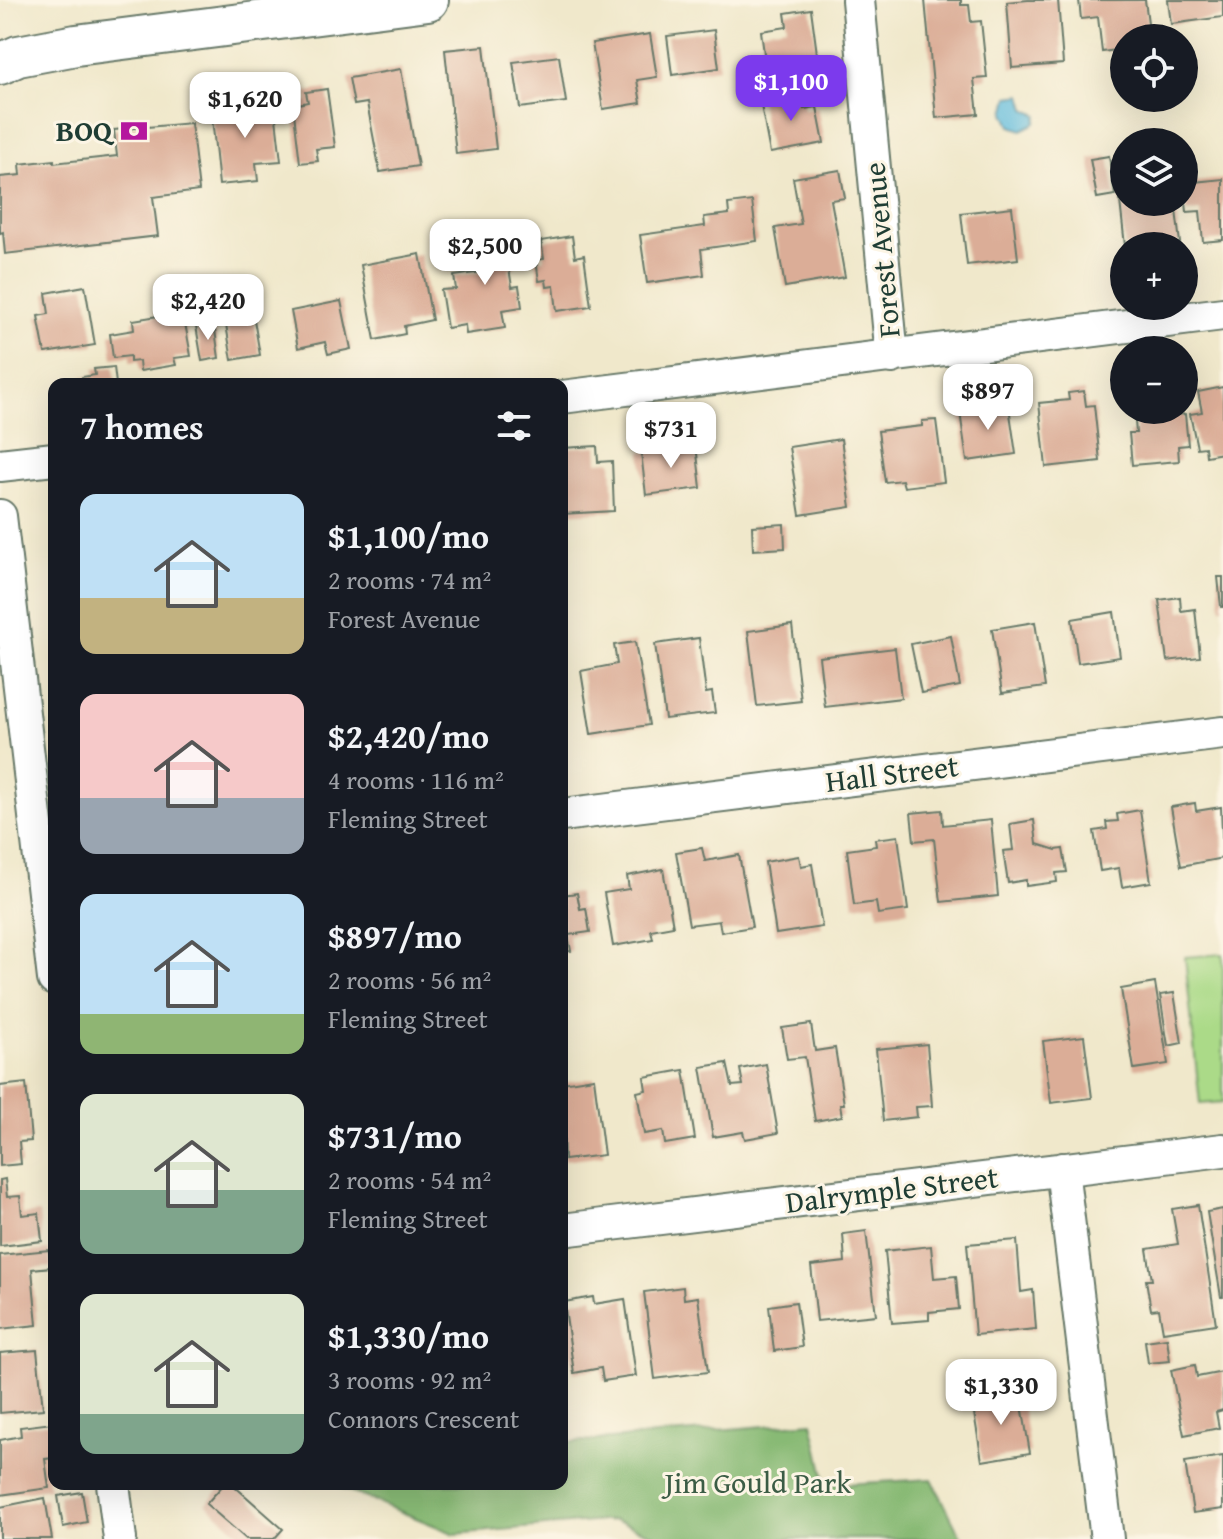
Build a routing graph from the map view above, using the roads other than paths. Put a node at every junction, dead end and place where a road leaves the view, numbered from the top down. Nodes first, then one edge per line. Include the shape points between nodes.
1 (428, 0) edge
2 (858, 0) edge
3 (0, 38) edge
4 (76, 45) junction
5 (0, 64) edge
6 (1223, 314) edge
7 (892, 357) junction
8 (568, 396) edge
9 (48, 460) edge
10 (0, 465) edge
11 (0, 516) edge
12 (1223, 733) edge
13 (568, 814) edge
14 (48, 878) edge
15 (1223, 1150) edge
16 (1062, 1169) junction
17 (568, 1229) edge
18 (114, 1490) edge
19 (120, 1539) edge
20 (1107, 1539) edge

1 - 4 street
2 - 7 street, Forest Avenue
3 - 4 street
4 - 5 street
6 - 7 street
7 - 8 street
9 - 10 street
11 - 14 street
12 - 13 street, Hall Street
15 - 16 street, Dalrymple Street
16 - 17 street, Dalrymple Street
16 - 20 street
18 - 19 street

